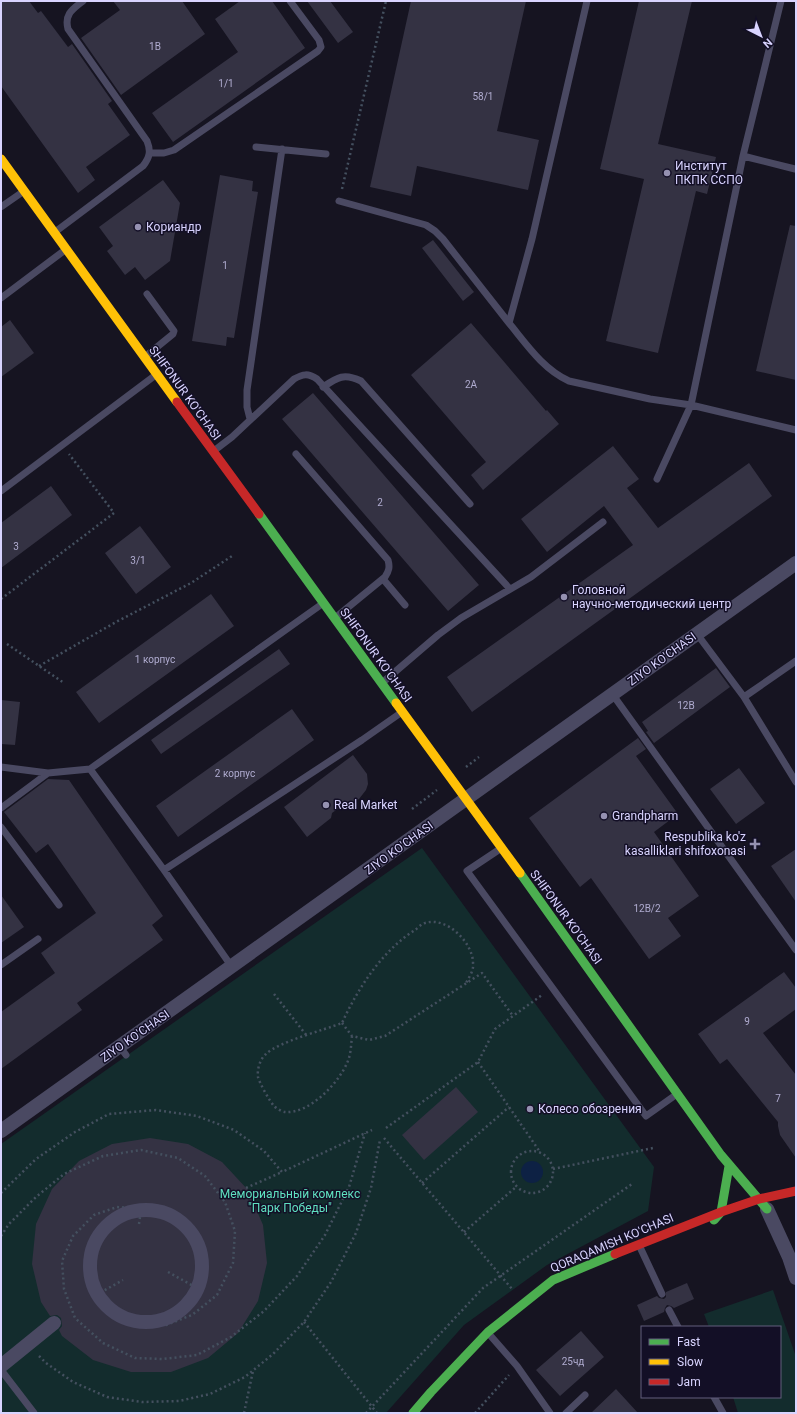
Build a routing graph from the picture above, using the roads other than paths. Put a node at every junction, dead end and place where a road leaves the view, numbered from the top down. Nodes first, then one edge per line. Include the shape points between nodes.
1 (83, 1) edge
2 (290, 1) edge
3 (587, 1) edge
4 (781, 1) edge
5 (256, 147) dead end
6 (282, 149) junction
7 (150, 153) junction
8 (326, 154) dead end
9 (743, 156) junction
10 (1, 159) edge
11 (795, 169) dead end
12 (24, 191) junction
13 (340, 201) road end
14 (1, 207) edge
15 (55, 232) junction
16 (67, 249) junction
17 (147, 294) dead end
18 (1, 298) edge
19 (509, 323) junction
20 (145, 357) junction
21 (157, 374) junction
22 (324, 387) junction
23 (691, 405) junction
24 (250, 419) junction
25 (796, 430) edge
26 (213, 451) junction
27 (296, 454) dead end
28 (657, 478) dead end
29 (1, 491) edge
30 (470, 504) dead end
31 (603, 522) dead end
32 (796, 563) edge
33 (383, 579) junction
34 (510, 590) junction
35 (323, 602) junction
36 (405, 605) dead end
37 (335, 618) junction
38 (698, 634) junction
39 (796, 661) edge
40 (382, 683) junction
41 (613, 694) junction
42 (744, 697) junction
43 (403, 712) junction
44 (1, 767) edge
45 (90, 769) junction
46 (48, 773) junction
47 (796, 782) edge
48 (466, 800) junction
49 (1, 808) edge
50 (1, 827) edge
51 (501, 847) junction
52 (164, 870) junction
53 (58, 905) dead end
54 (38, 939) dead end
55 (796, 950) edge
56 (1, 965) edge
57 (232, 967) junction
58 (678, 1094) junction
59 (1, 1131) edge
60 (729, 1166) junction
61 (796, 1191) edge
62 (765, 1207) junction
63 (721, 1212) junction
64 (723, 1223) dead end
65 (642, 1251) junction
66 (796, 1278) edge
67 (662, 1294) dead end
68 (669, 1310) dead end
69 (143, 1321) joint
70 (54, 1322) dead end
71 (677, 1326) edge
72 (488, 1332) junction
73 (1, 1366) edge
74 (1, 1370) edge
75 (584, 1395) dead end
76 (715, 1398) edge
77 (34, 1413) edge
78 (412, 1413) edge
79 (550, 1413) edge
80 (566, 1413) edge
81 (723, 1413) edge

1 - 7 lane via 69,14 66,22 68,29 147,141
2 - 7 lane via 319,40 321,48 174,150
3 - 19 lane via 532,239
4 - 9 lane
5 - 6 lane
6 - 8 lane
6 - 24 lane via 247,390
7 - 15 lane via 143,166
9 - 11 lane
9 - 23 lane
10 - 12 street, SHIFONUR KO'CHASI
12 - 14 lane
12 - 15 street, SHIFONUR KO'CHASI
13 - 19 lane via 436,231
15 - 16 street, SHIFONUR KO'CHASI
16 - 18 lane
16 - 20 street, SHIFONUR KO'CHASI
17 - 20 lane via 174,331
19 - 23 lane via 538,359 569,382
20 - 21 street, SHIFONUR KO'CHASI
21 - 26 street, SHIFONUR KO'CHASI
21 - 29 lane
22 - 24 lane via 317,379 303,374 294,379
22 - 30 lane via 345,376 360,381
22 - 34 lane
23 - 25 lane
23 - 28 lane
24 - 26 lane
26 - 35 street, SHIFONUR KO'CHASI
27 - 33 lane via 388,560 389,572
31 - 34 lane
32 - 38 street, ZIYO KO'CHASI
33 - 36 lane
33 - 37 lane
34 - 40 lane via 461,618
35 - 37 street, SHIFONUR KO'CHASI
35 - 45 lane
37 - 40 street, SHIFONUR KO'CHASI
38 - 41 street, ZIYO KO'CHASI
38 - 42 lane
39 - 42 lane
40 - 43 street, SHIFONUR KO'CHASI
41 - 48 street, ZIYO KO'CHASI
41 - 55 lane
42 - 47 lane
43 - 48 street, SHIFONUR KO'CHASI
43 - 52 lane
44 - 46 lane
45 - 46 lane
45 - 52 lane
46 - 49 lane
48 - 51 street, SHIFONUR KO'CHASI
48 - 57 street, ZIYO KO'CHASI
50 - 53 lane
51 - 58 street, SHIFONUR KO'CHASI
51 - 58 lane via 467,871 646,1116
52 - 57 lane
54 - 56 lane
57 - 59 street, ZIYO KO'CHASI via 123,1051
58 - 60 street, SHIFONUR KO'CHASI
60 - 62 street, SHIFONUR KO'CHASI
60 - 63 street
61 - 62 street, QORAQAMISH KO'CHASI
62 - 63 street, QORAQAMISH KO'CHASI
62 - 66 street
63 - 64 street via 708,1228
63 - 65 street, QORAQAMISH KO'CHASI
65 - 67 lane
65 - 72 street, QORAQAMISH KO'CHASI via 553,1280
68 - 71 lane
69 - 69 street via 171,1316 186,1305 198,1288 202,1272 201,1254 195,1237 183,1223 167,1214 131,1212 114,1219 101,1232 92,1249 90,1267 96,1295 117,1314 135,1321
70 - 73 street
72 - 78 street, QORAQAMISH KO'CHASI
72 - 79 lane via 517,1366
74 - 77 lane
75 - 80 lane
76 - 81 lane

